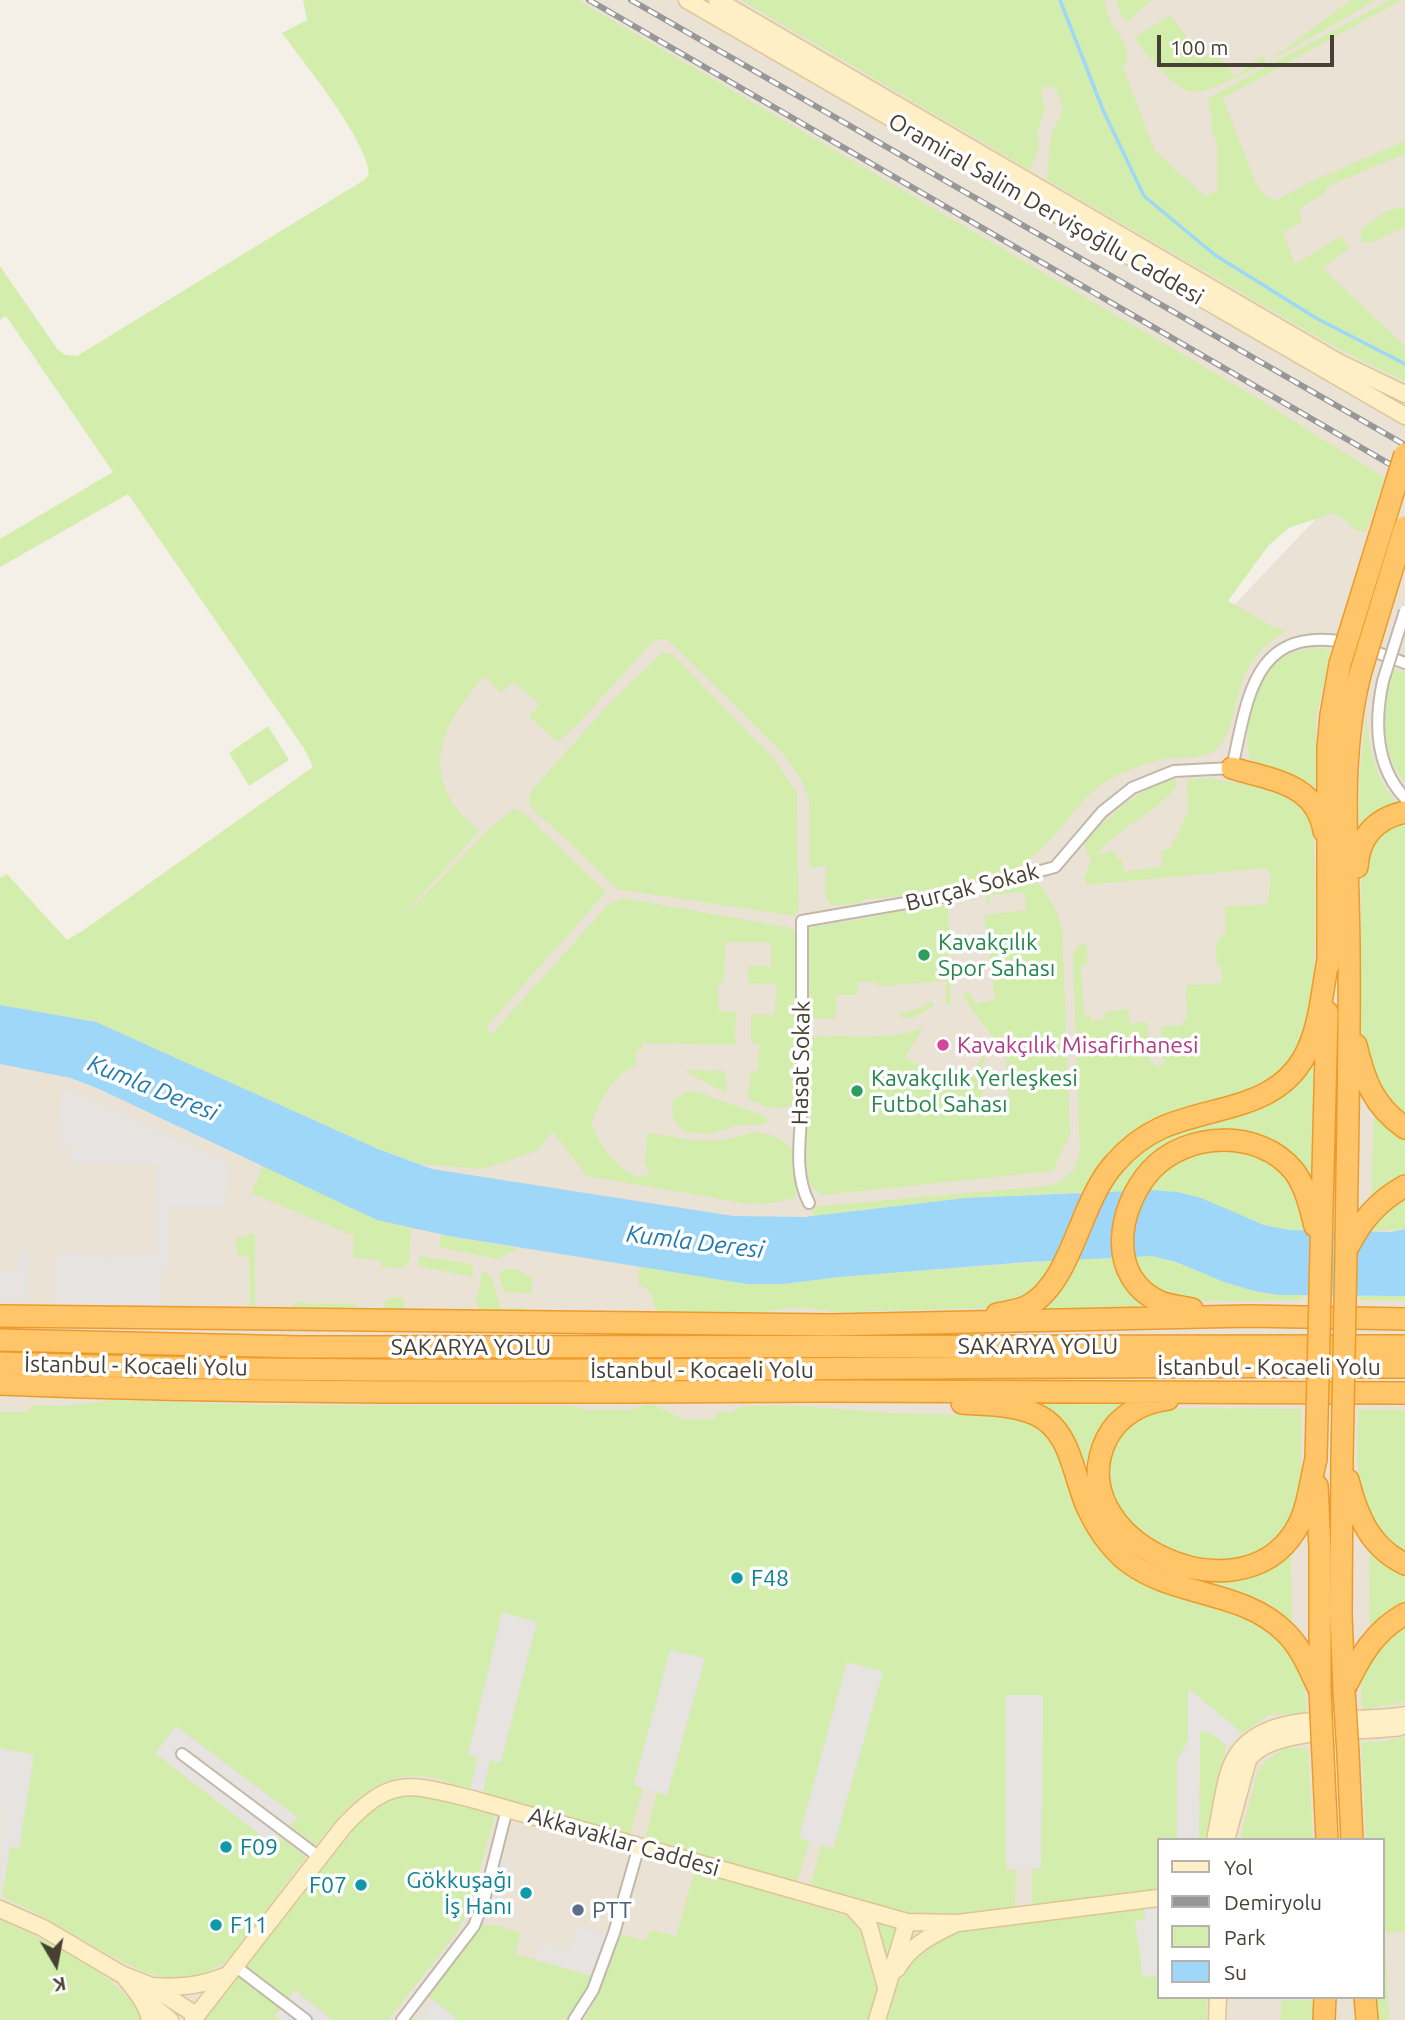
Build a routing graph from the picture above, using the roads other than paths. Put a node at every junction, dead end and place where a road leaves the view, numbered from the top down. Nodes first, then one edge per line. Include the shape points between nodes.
1 (687, 0) edge
2 (717, 0) edge
3 (1405, 394) edge
4 (1405, 416) edge
5 (1405, 454) edge
6 (1405, 527) edge
7 (1405, 611) edge
8 (1405, 663) edge
9 (1232, 768) junction
10 (1405, 798) edge
11 (1405, 812) edge
12 (1329, 869) junction
13 (802, 922) joint
14 (1339, 953) junction
15 (1349, 1017) junction
16 (1405, 1128) edge
17 (1405, 1186) edge
18 (809, 1203) dead end
19 (1321, 1251) junction
20 (1346, 1251) junction
21 (0, 1316) edge
22 (1249, 1316) junction
23 (1403, 1318) edge
24 (626, 1324) junction
25 (912, 1324) junction
26 (0, 1340) edge
27 (1405, 1346) edge
28 (414, 1347) junction
29 (0, 1363) edge
30 (54, 1365) junction
31 (1405, 1367) edge
32 (0, 1384) edge
33 (813, 1391) junction
34 (307, 1392) junction
35 (1234, 1392) junction
36 (1405, 1393) edge
37 (1316, 1459) junction
38 (1342, 1460) junction
39 (1405, 1564) edge
40 (1405, 1614) edge
41 (1344, 1690) junction
42 (1320, 1691) junction
43 (1405, 1715) edge
44 (1405, 1726) edge
45 (182, 1754) dead end
46 (507, 1810) junction
47 (1215, 1838) edge
48 (1227, 1838) edge
49 (1327, 1838) edge
50 (1352, 1838) edge
51 (639, 1846) junction
52 (319, 1857) junction
53 (1156, 1898) edge
54 (852, 1908) junction
55 (0, 1909) edge
56 (907, 1922) junction
57 (958, 1923) junction
58 (231, 1970) junction
59 (887, 1990) junction
60 (144, 1991) junction
61 (1218, 1999) edge
62 (1325, 1999) edge
63 (1334, 1999) edge
64 (1357, 1999) edge
65 (1365, 1999) edge
66 (194, 2017) edge
67 (150, 2020) edge
68 (170, 2020) edge
69 (306, 2020) edge
70 (402, 2020) edge
71 (573, 2020) edge
72 (877, 2020) edge
73 (1217, 2020) edge
74 (1324, 2020) edge
75 (1335, 2020) edge
76 (1357, 2020) edge
77 (1367, 2020) edge

1 - 4 main road, Oramiral Salim Dervişoğllu Caddesi
2 - 3 main road, Oramiral Salim Dervişoğllu Caddesi via 1338,362
5 - 12 highway, bridge via 1340,664 1329,733
6 - 14 highway, bridge via 1354,701
7 - 10 street, bridge via 1383,681 1377,718 1379,744 1391,782
8 - 9 street via 1352,643 1324,639 1277,653 1251,685
9 - 12 highway via 1293,786 1308,797 1323,826
9 - 13 street, Burçak Sokak via 1174,771 1132,788 1102,812 1055,867 952,895
11 - 14 highway via 1377,824 1360,845
12 - 14 highway
13 - 18 street, Hasat Sokak via 799,1168
14 - 15 highway
14 - 19 highway
14 - 25 highway via 1309,1047 1287,1079 1256,1100 1163,1128 1115,1162 1093,1192 1065,1261 1048,1288 1028,1306
15 - 16 highway via 1370,1091
15 - 20 highway
17 - 20 highway via 1375,1207
19 - 22 highway via 1296,1173 1257,1145 1229,1140 1198,1144 1153,1169 1125,1217 1122,1233 1128,1271 1147,1294 1162,1303
19 - 37 highway, bridge
20 - 38 highway, bridge
21 - 24 highway
22 - 23 highway
22 - 25 highway
24 - 25 highway
24 - 28 highway
26 - 28 highway, SAKARYA YOLU
27 - 28 highway, SAKARYA YOLU
29 - 30 highway, İstanbul - Kocaeli Yolu
30 - 31 highway, İstanbul - Kocaeli Yolu via 473,1371
30 - 34 highway
32 - 34 highway
33 - 34 highway
33 - 35 highway
33 - 42 highway via 1010,1407 1036,1414 1062,1438 1088,1509 1123,1557 1153,1577 1270,1619 1303,1655
35 - 36 highway
35 - 37 highway via 1150,1401 1111,1431 1099,1460 1100,1485 1112,1513 1144,1548 1175,1564 1209,1571 1240,1568 1264,1559 1294,1532
37 - 42 highway
38 - 39 highway via 1365,1529 1389,1555
38 - 41 highway
40 - 41 highway via 1371,1642
41 - 50 highway, bridge
42 - 49 highway, bridge
43 - 47 main road via 1289,1723 1256,1736 1232,1766
44 - 48 main road via 1291,1736 1267,1744 1248,1760
45 - 52 street
46 - 51 main road, Akkavaklar Caddesi
46 - 52 main road, Akkavaklar Caddesi via 419,1786 400,1787 360,1809
46 - 70 street via 478,1918
51 - 54 main road, Akkavaklar Caddesi
51 - 71 street via 593,1990
52 - 58 main road, Akkavaklar Caddesi
53 - 57 main road, Akkavaklar Caddesi
54 - 56 main road, Akkavaklar Caddesi
54 - 59 main road via 869,1926
55 - 60 main road via 43,1928
56 - 57 main road, Akkavaklar Caddesi
56 - 59 main road
57 - 59 main road via 917,1946 902,1961
58 - 60 main road via 195,1986
58 - 66 main road, Akkavaklar Caddesi
58 - 69 street
59 - 72 main road
60 - 66 main road
60 - 67 main road
60 - 68 main road
61 - 73 main road
62 - 74 highway
63 - 75 highway
64 - 76 highway
65 - 77 highway

